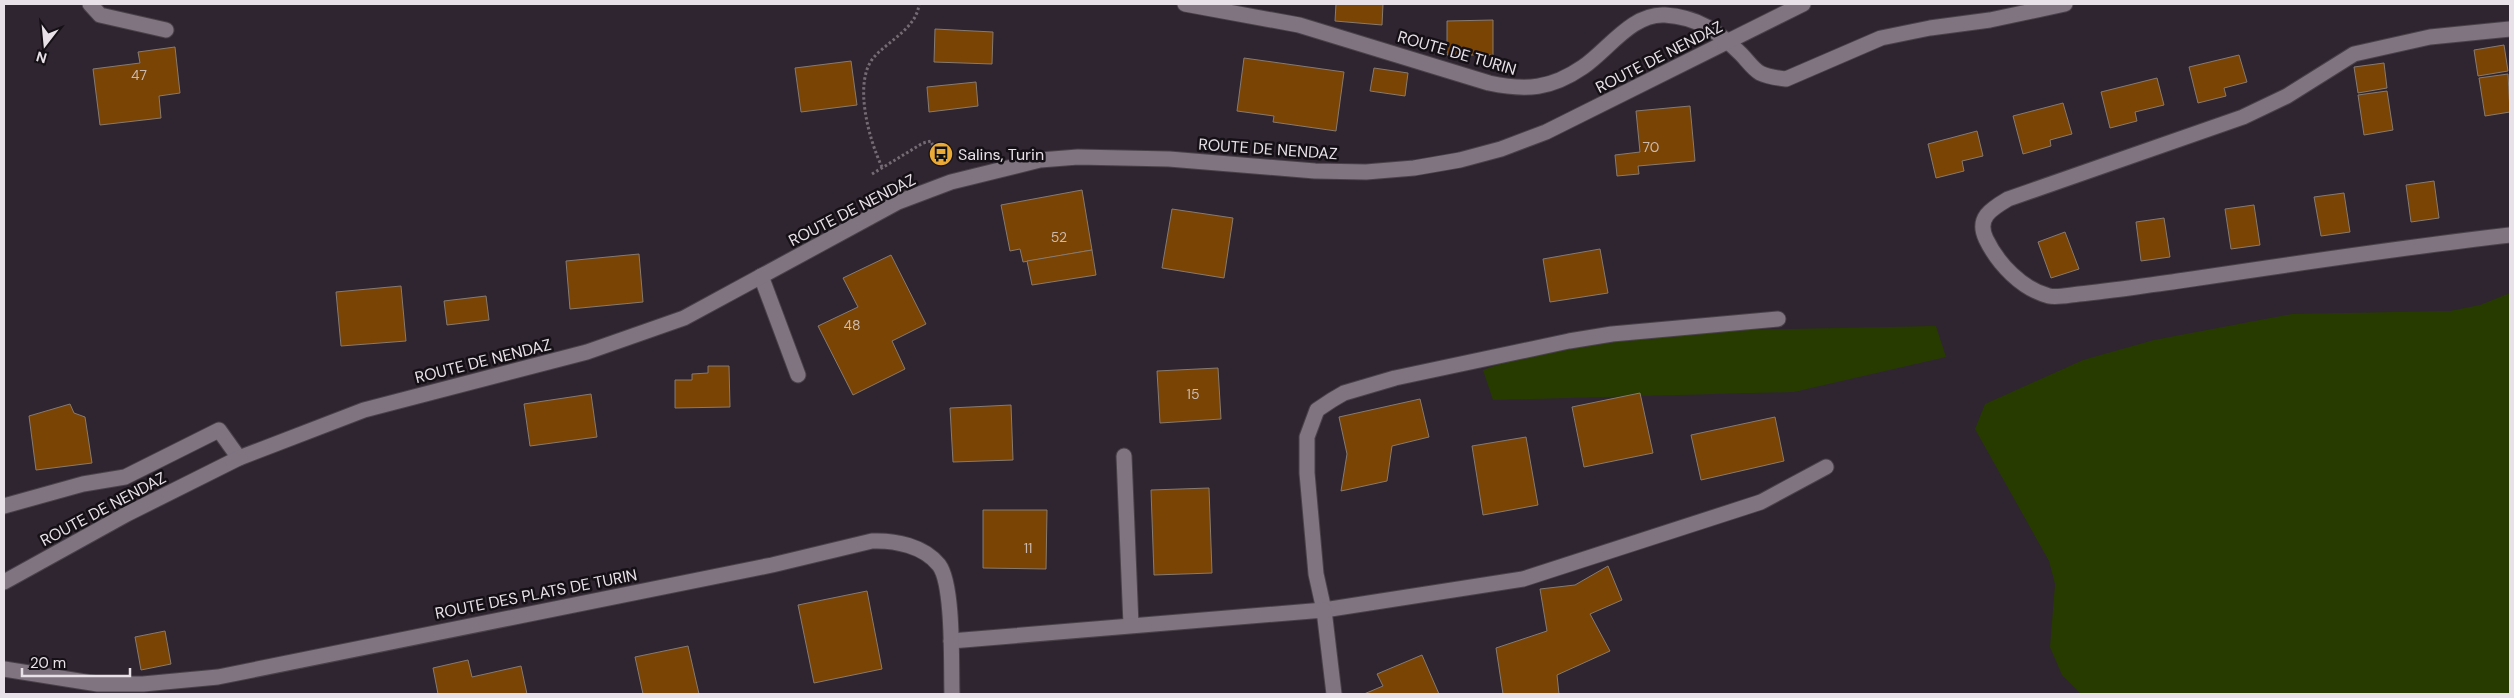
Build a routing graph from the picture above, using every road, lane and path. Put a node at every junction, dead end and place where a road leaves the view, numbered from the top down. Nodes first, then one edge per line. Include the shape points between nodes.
1 (90, 4) edge
2 (919, 4) edge
3 (1185, 4) edge
4 (1803, 4) edge
5 (2065, 4) edge
6 (2510, 28) edge
7 (166, 30) dead end
8 (1727, 41) junction
9 (933, 146) dead end
10 (882, 166) junction
11 (872, 174) dead end
12 (2510, 234) edge
13 (761, 276) junction
14 (1778, 319) dead end
15 (798, 375) dead end
16 (1124, 456) dead end
17 (239, 458) junction
18 (1826, 467) dead end
19 (4, 506) edge
20 (4, 582) edge
21 (1324, 610) junction
22 (1131, 625) junction
23 (951, 641) junction
24 (4, 669) edge
25 (952, 694) edge
26 (1334, 694) edge

1 - 7 street via 100,15
2 - 10 path via 916,16 873,58 866,74 866,110 872,142
3 - 8 street, ROUTE DE TURIN via 1299,25 1517,89 1544,86 1583,67 1630,27 1645,19 1664,15 1697,20
4 - 8 street, ROUTE DE NENDAZ
5 - 8 street, ROUTE DE TURIN via 1881,38 1786,79 1758,72
6 - 12 street via 2430,37 2354,54 2287,96 2243,117 2008,199 1988,211 1982,224 1993,252 2013,274 2032,291 2051,297 2121,290 2378,250
8 - 13 street, ROUTE DE NENDAZ via 1546,132 1460,160 1366,172 1115,157 1040,160 951,182 898,202
9 - 10 path via 931,141 923,143
10 - 11 path
13 - 15 street
13 - 17 street, ROUTE DE NENDAZ via 684,318 587,352 364,410
14 - 21 street via 1569,341 1395,378 1344,393 1332,400 1317,410 1306,436 1316,574
16 - 22 street
17 - 19 street via 219,430 125,478 83,484
17 - 20 street, ROUTE DE NENDAZ via 127,514
18 - 21 street via 1761,502 1523,580
21 - 22 street
21 - 26 street
22 - 23 street
23 - 24 street, ROUTE DES PLATS DE TURIN via 946,587 939,565 916,548 888,540 218,677 143,684 98,684
23 - 25 street, ROUTE DES PLATS DE TURIN

